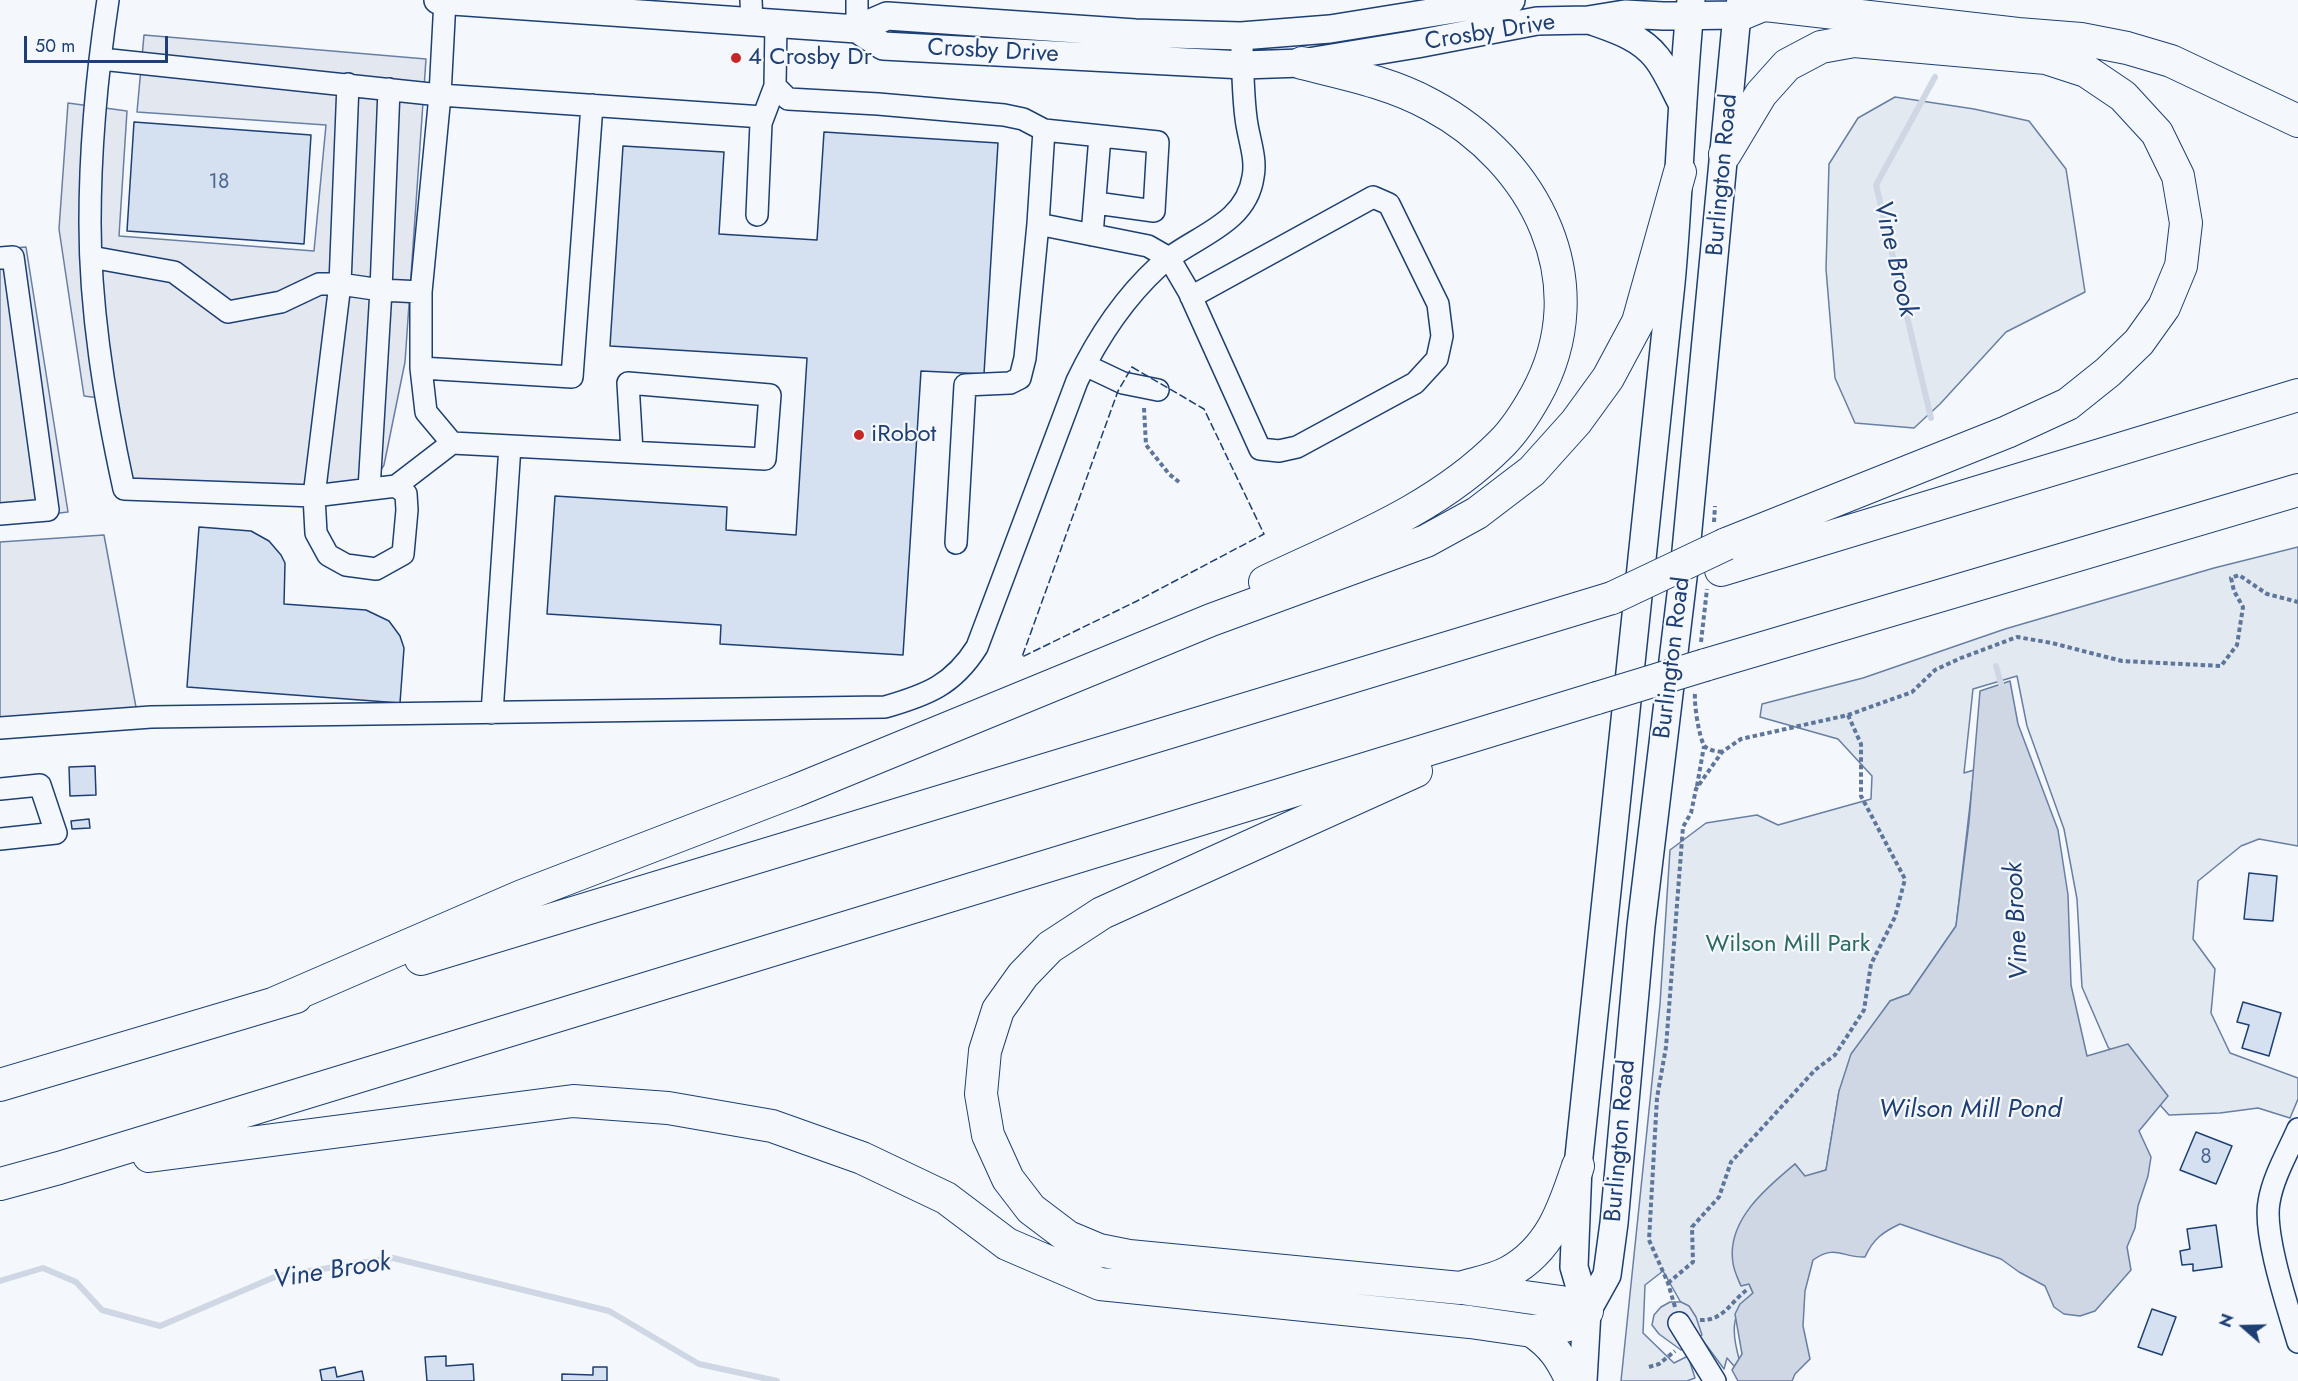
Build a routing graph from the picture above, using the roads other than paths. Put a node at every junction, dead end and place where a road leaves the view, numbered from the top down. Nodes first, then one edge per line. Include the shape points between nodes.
1 (108, 0) edge
2 (438, 0) edge
3 (445, 0) edge
4 (857, 0) edge
5 (1510, 0) edge
6 (1836, 0) edge
7 (1748, 5) edge
8 (1690, 8) edge
9 (760, 15) edge
10 (1868, 18) junction
11 (1588, 20) junction
12 (857, 29) junction
13 (1241, 36) junction
14 (101, 59) junction
15 (1302, 63) junction
16 (1243, 65) junction
17 (348, 84) junction
18 (775, 86) junction
19 (389, 89) junction
20 (440, 95) junction
21 (1682, 103) junction
22 (592, 105) junction
23 (763, 117) junction
24 (2298, 121) edge
25 (1044, 130) junction
26 (1100, 136) junction
27 (1725, 154) junction
28 (1680, 172) junction
29 (1096, 203) junction
30 (757, 215) dead end
31 (1038, 224) junction
32 (1092, 235) junction
33 (92, 257) junction
34 (0, 258) edge
35 (1169, 258) junction
36 (340, 284) junction
37 (381, 290) junction
38 (422, 292) junction
39 (1191, 297) junction
40 (1085, 365) junction
41 (421, 368) junction
42 (1149, 388) road end
43 (2298, 395) edge
44 (452, 443) junction
45 (510, 446) junction
46 (632, 451) junction
47 (396, 486) junction
48 (369, 489) junction
49 (2298, 490) edge
50 (314, 496) junction
51 (0, 514) edge
52 (956, 543) dead end
53 (1718, 565) junction
54 (1211, 620) junction
55 (492, 713) junction
56 (1546, 714) junction
57 (0, 728) edge
58 (0, 789) edge
59 (0, 839) edge
60 (275, 1003) junction
61 (0, 1085) edge
62 (2298, 1129) edge
63 (1578, 1166) junction
64 (59, 1168) junction
65 (0, 1184) edge
66 (1460, 1288) junction
67 (1587, 1311) junction
68 (1532, 1331) junction
69 (1688, 1337) road end
70 (2298, 1342) edge
71 (1572, 1381) edge
72 (1583, 1381) edge
73 (1715, 1381) edge

1 - 14 street
2 - 3 main road, Crosby Drive
3 - 9 main road, Crosby Drive
3 - 20 street
4 - 12 street
5 - 13 main road, Crosby Drive via 1330,29
6 - 10 highway
7 - 8 main road, Crosby Drive
7 - 10 highway
7 - 27 main road, Burlington Road
8 - 11 main road, Crosby Drive
8 - 21 main road, Burlington Road
9 - 12 main road, Crosby Drive
9 - 18 street
10 - 24 highway via 2081,39 2127,48 2171,61
11 - 15 main road, Crosby Drive via 1537,21
11 - 21 main road via 1624,33 1649,49
12 - 13 main road, Crosby Drive via 886,16
12 - 16 main road, Crosby Drive via 883,46
13 - 16 street
14 - 17 street
14 - 33 street via 90,177
15 - 16 main road, Crosby Drive
15 - 54 highway via 1398,90 1431,105 1469,129 1507,163 1536,204 1551,240 1562,310 1557,347 1528,410 1504,441 1467,476 1431,502 1250,588
16 - 35 street via 1246,119 1254,161 1248,193 1229,220
17 - 19 street
17 - 36 street
18 - 23 street
18 - 25 street via 788,99 1004,115
19 - 20 street
19 - 37 street
20 - 22 street
20 - 38 street
21 - 28 main road, Burlington Road
22 - 23 street
22 - 41 street via 572,377
23 - 30 street
25 - 26 street
25 - 31 street
26 - 29 street
26 - 29 street via 1158,142 1154,211
27 - 53 highway via 1761,94 1787,65 1821,47 1854,41 2046,58 2086,71 2123,96 2157,133 2178,176 2186,224 2181,266 2164,307 2139,342 2068,404
27 - 67 main road, Burlington Road via 1685,561 1642,915 1614,1223 1607,1275
28 - 54 highway via 1638,322 1602,387 1532,471 1477,513 1426,541
28 - 63 main road, Burlington Road
29 - 32 street
31 - 32 street
31 - 52 street via 1020,378 1010,383 964,385
32 - 35 street via 1148,246
33 - 36 street via 174,272 228,312 281,302 319,284
33 - 50 street via 102,370 124,489
34 - 51 street via 13,257 48,510
35 - 39 street
35 - 40 street via 1121,305
36 - 37 street
36 - 50 street
37 - 38 street
37 - 48 street
38 - 41 street
39 - 39 street via 1373,197 1389,204 1438,304 1442,336 1437,359 1415,383 1298,447 1260,449
40 - 42 street via 1123,382
40 - 55 street via 977,647 960,672 920,697 885,707
41 - 44 street via 426,412
43 - 53 highway
44 - 45 street
44 - 47 street
45 - 46 street
45 - 55 street
46 - 46 street via 765,459 770,394 628,383
47 - 48 street
47 - 50 street via 406,494 403,554 376,569 346,565 328,555 316,533
48 - 50 street
49 - 56 highway, bridge
53 - 60 highway, bridge
54 - 60 highway via 795,791 522,896
55 - 57 street via 151,717
56 - 64 highway
56 - 66 highway via 1102,913 1050,947 1023,975 998,1010 985,1051 981,1094 988,1136 1008,1179 1031,1209 1068,1237 1099,1250 1130,1256
58 - 59 street via 40,785 56,833
60 - 61 highway
62 - 70 street via 2268,1203 2278,1273
63 - 66 highway via 1560,1217 1535,1254 1508,1273
63 - 67 main road, Burlington Road via 1574,1267
64 - 65 highway
64 - 68 highway via 573,1101 668,1108 772,1126 862,1158 946,1198 1007,1244 1100,1284
66 - 67 highway via 1562,1302
67 - 68 highway via 1568,1325
67 - 72 main road, Burlington Road
68 - 71 highway via 1548,1341
69 - 73 street

